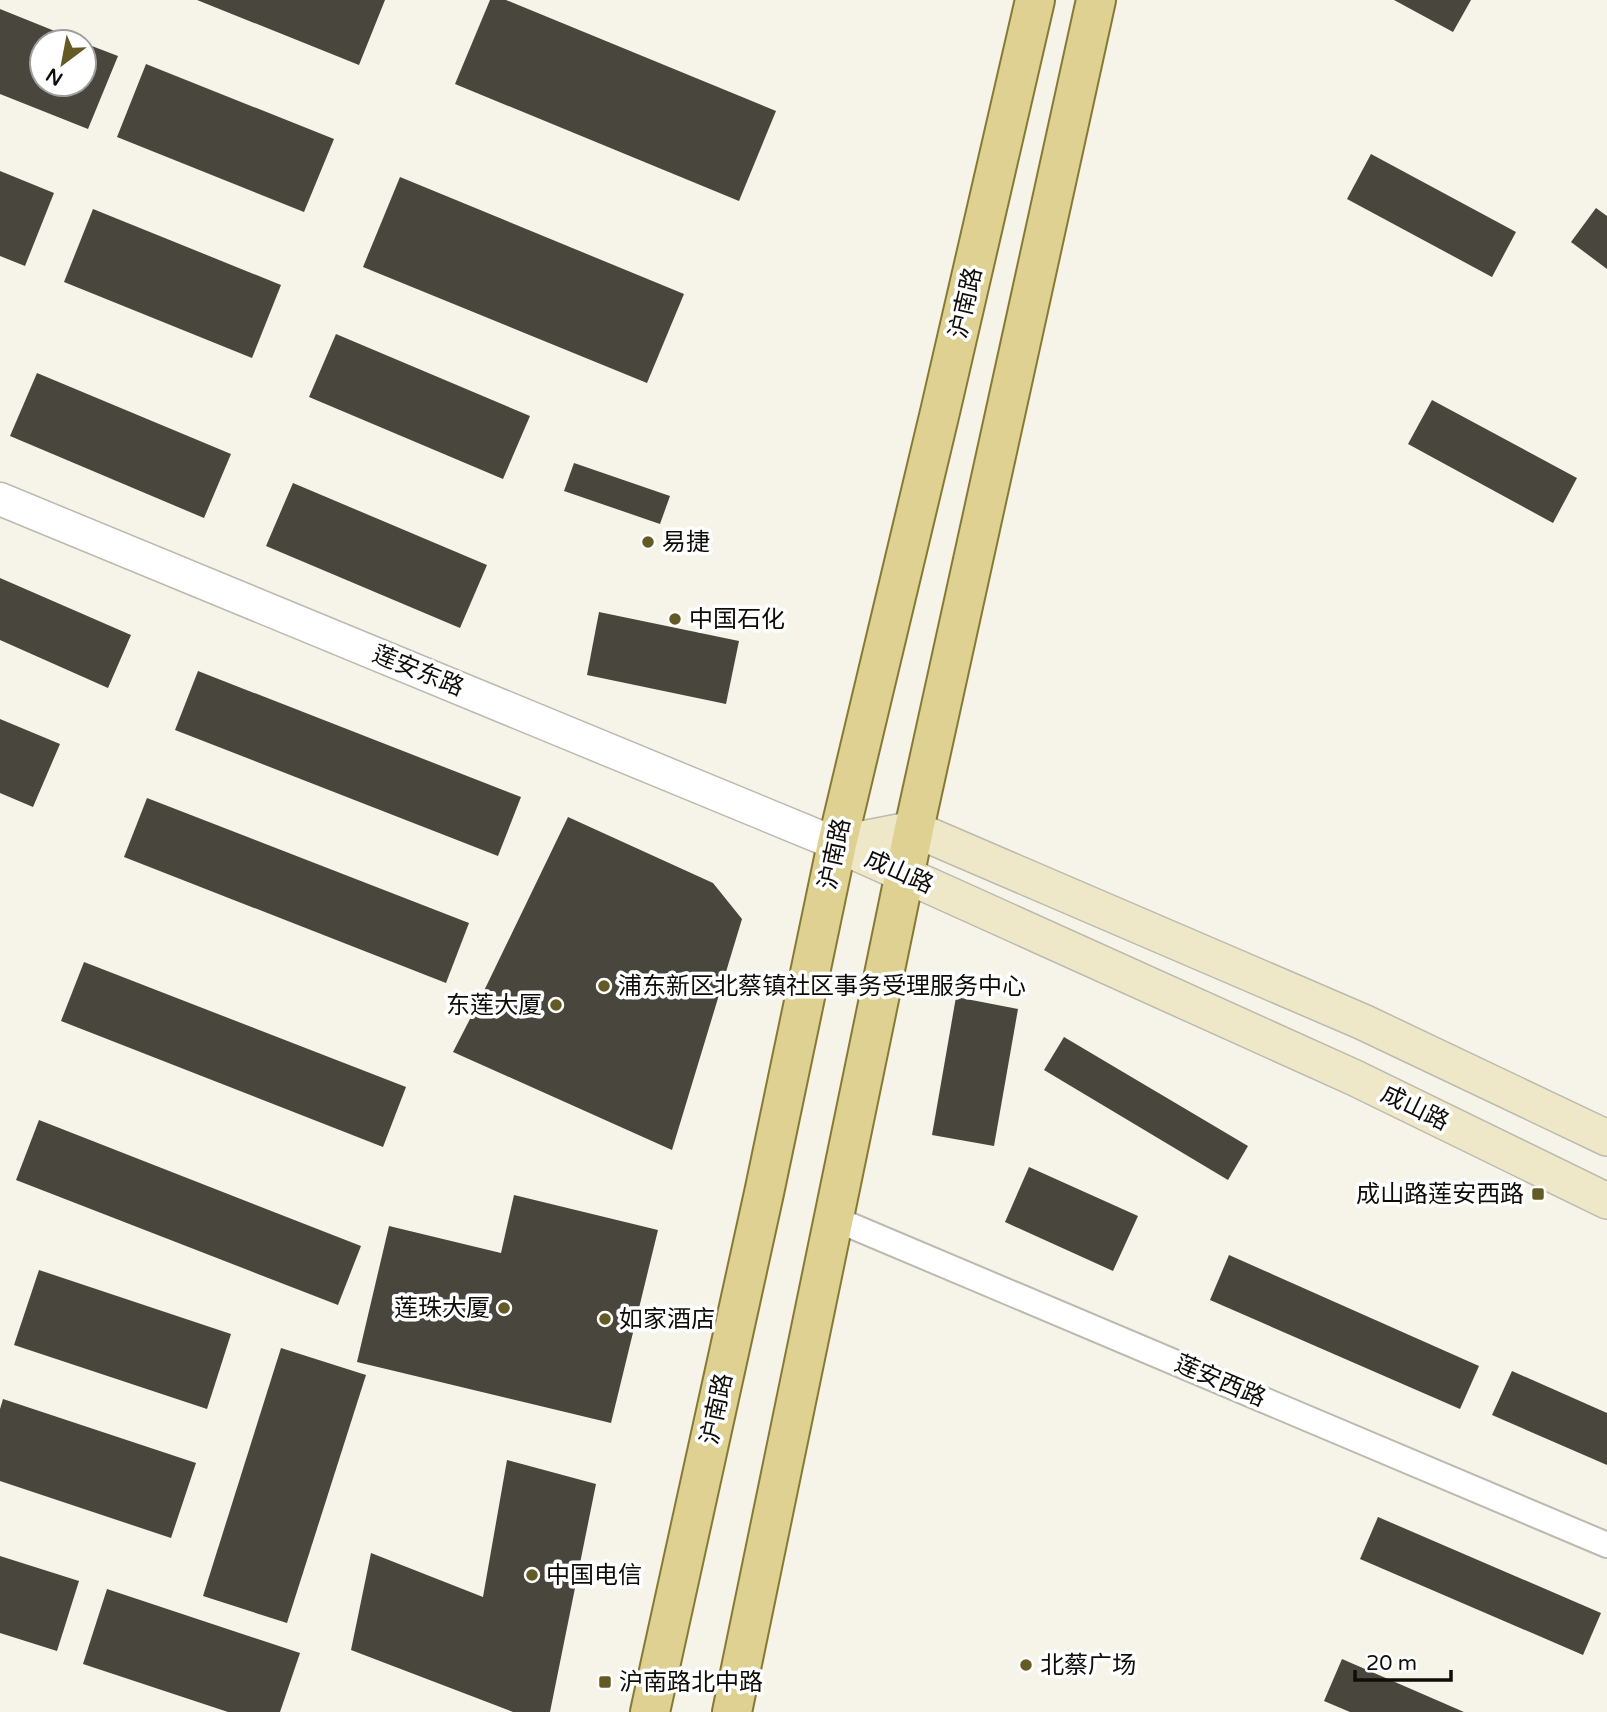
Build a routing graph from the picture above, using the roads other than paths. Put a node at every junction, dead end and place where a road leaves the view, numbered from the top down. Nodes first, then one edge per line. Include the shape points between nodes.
1 (1035, 0) edge
2 (1096, 0) edge
3 (0, 499) edge
4 (914, 829) junction
5 (837, 844) junction
6 (905, 875) junction
7 (1607, 1138) edge
8 (1607, 1201) edge
9 (833, 1218) junction
10 (1607, 1545) edge
11 (650, 1712) edge
12 (732, 1712) edge

1 - 5 main road, 沪南路
2 - 4 main road
3 - 5 street, 莲安东路
4 - 5 main road, 成山路
4 - 6 main road
4 - 7 main road, 成山路 via 1363,1022
5 - 6 main road, 成山路
5 - 11 main road, 沪南路
6 - 8 main road, 成山路 via 1355,1078
6 - 9 main road
9 - 10 street, 莲安西路
9 - 12 main road

